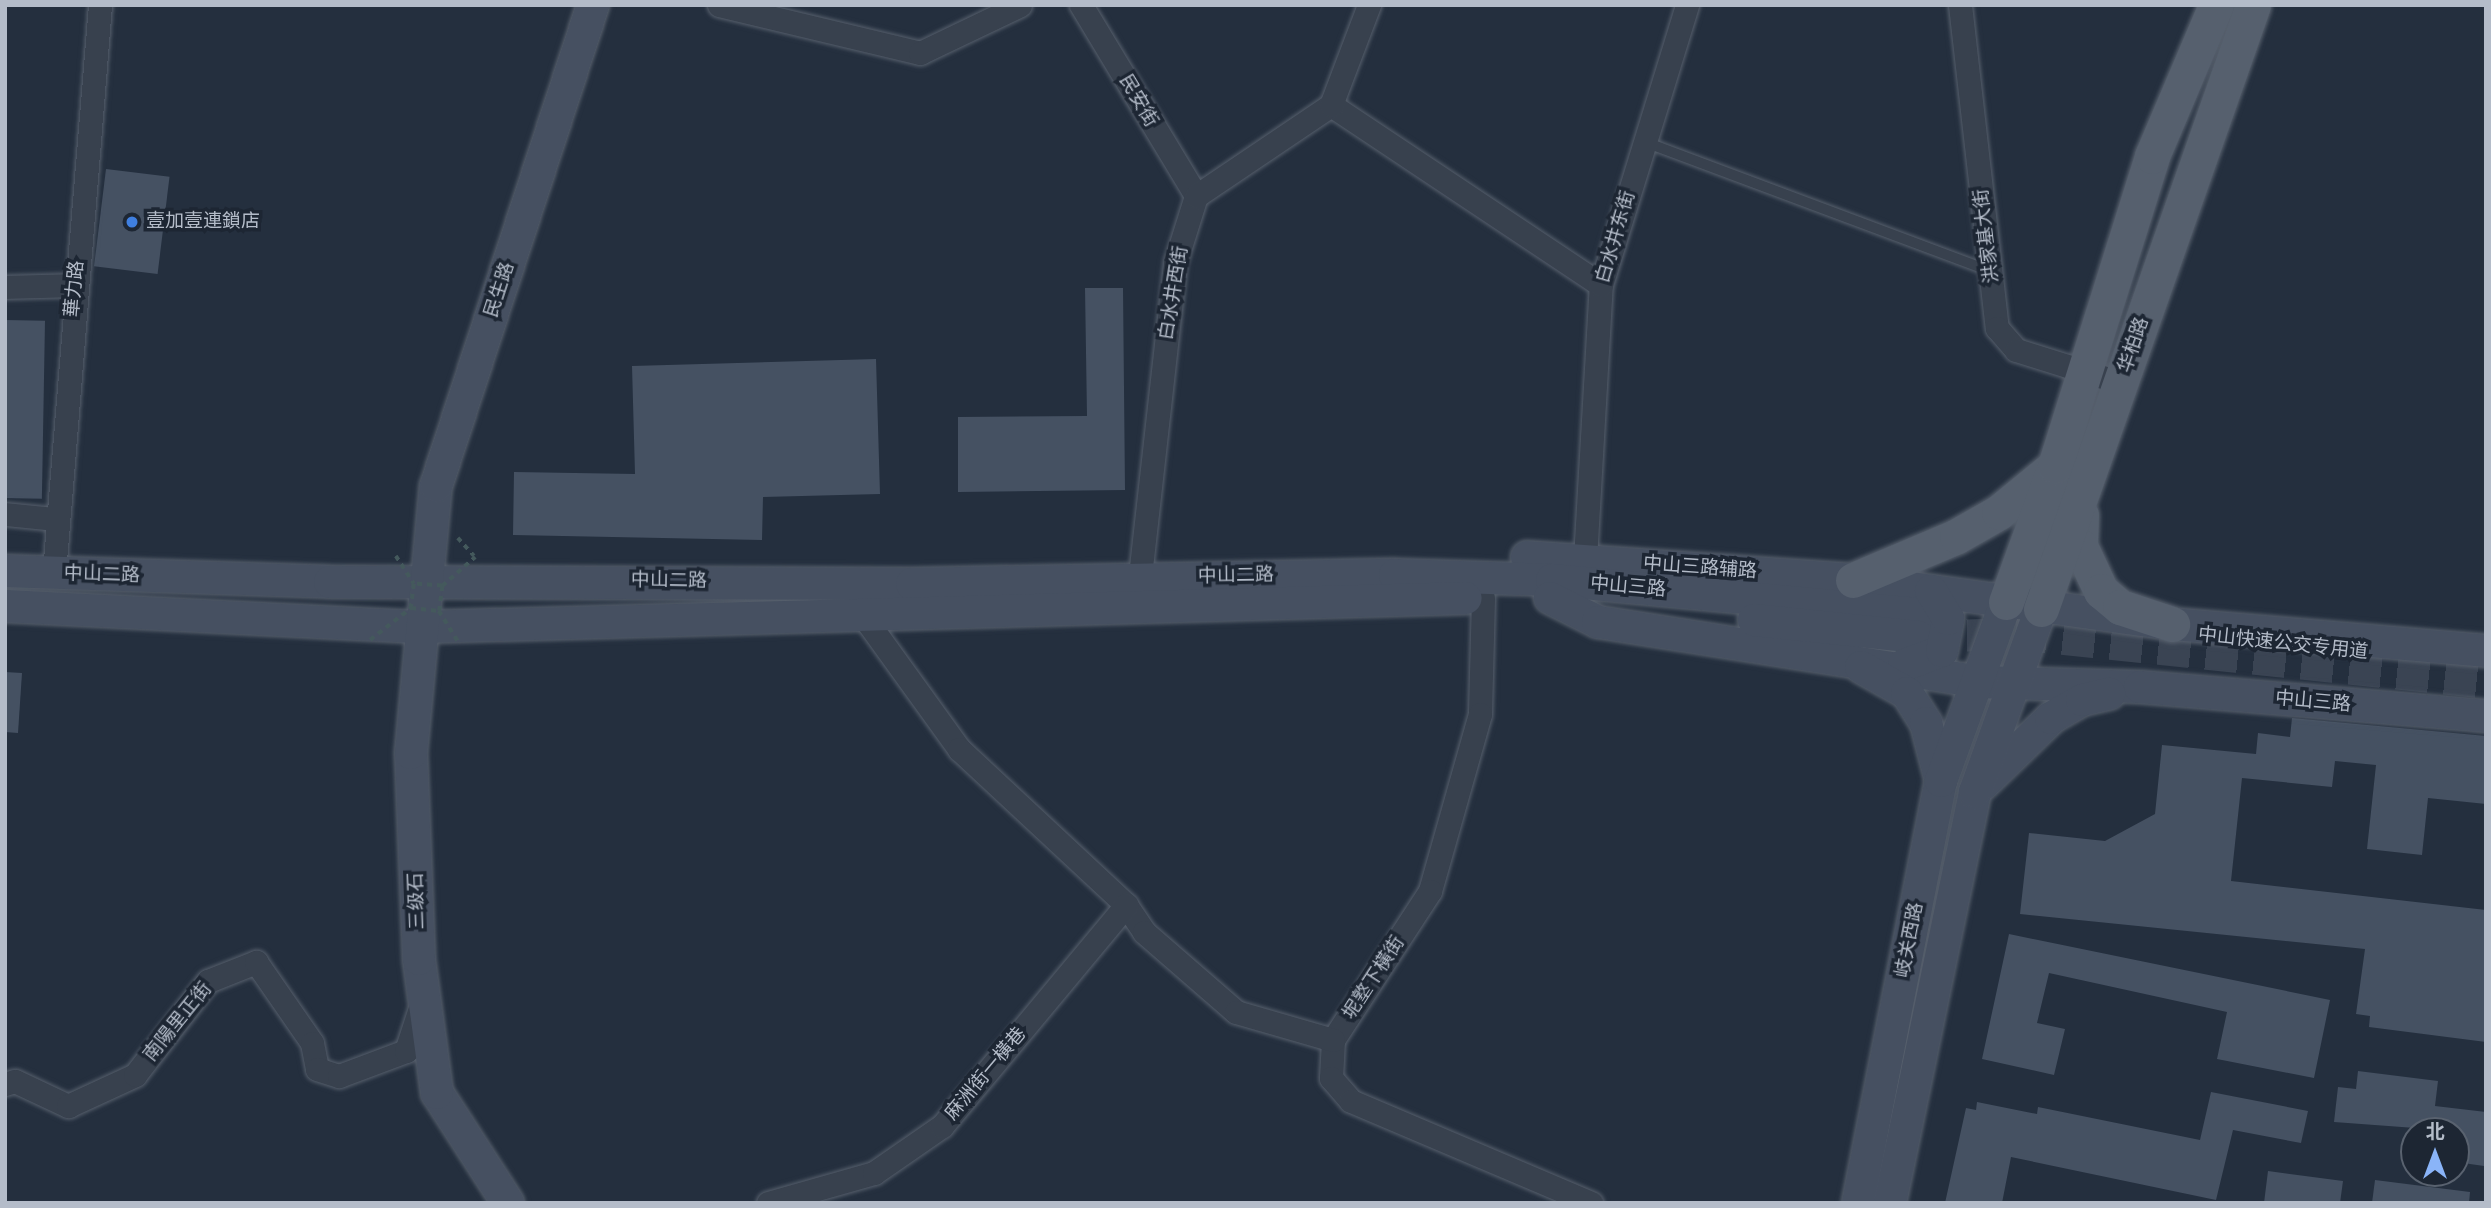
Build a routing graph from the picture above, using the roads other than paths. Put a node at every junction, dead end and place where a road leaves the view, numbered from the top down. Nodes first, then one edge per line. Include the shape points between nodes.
1 (100, 5) edge
2 (593, 5) edge
3 (719, 5) edge
4 (1020, 5) edge
5 (1081, 5) edge
6 (1369, 5) edge
7 (1687, 5) edge
8 (1960, 5) edge
9 (2216, 5) edge
10 (2253, 5) edge
11 (1331, 105) junction
12 (1645, 142) junction
13 (1196, 196) junction
14 (1991, 271) junction
15 (76, 285) junction
16 (1601, 285) junction
17 (5, 287) edge
18 (2084, 373) junction
19 (2121, 383) junction
20 (2055, 466) junction
21 (2081, 502) junction
22 (5, 514) edge
23 (55, 519) junction
24 (1586, 559) junction
25 (5, 571) edge
26 (54, 573) junction
27 (1395, 575) junction
28 (1140, 576) junction
29 (1853, 580) junction
30 (427, 583) junction
31 (1332, 586) junction
32 (1483, 598) junction
33 (1550, 598) junction
34 (2006, 602) junction
35 (5, 606) edge
36 (2040, 609) junction
37 (861, 613) junction
38 (2082, 613) junction
39 (1924, 614) junction
40 (424, 616) junction
41 (2172, 624) junction
42 (2486, 651) edge
43 (1841, 656) junction
44 (2486, 664) edge
45 (1899, 666) junction
46 (1979, 682) junction
47 (2011, 683) junction
48 (2072, 686) junction
49 (2140, 687) junction
50 (2486, 706) edge
51 (2486, 716) edge
52 (1941, 781) junction
53 (1975, 792) junction
54 (1126, 905) junction
55 (424, 997) junction
56 (1333, 1040) junction
57 (5, 1084) edge
58 (508, 1203) edge
59 (768, 1203) edge
60 (1591, 1203) edge
61 (1858, 1203) edge
62 (1890, 1203) edge

1 - 15 street, 華力路
2 - 30 main road, 民生路 via 436,486
3 - 4 street via 920,53
5 - 13 street, 民安街
6 - 11 street
7 - 12 street, 白水井东街
8 - 14 street, 洪家基大街
9 - 18 main road, 华柏路 via 2152,156
10 - 19 main road, 华柏路
11 - 13 street
11 - 16 street
12 - 14 lane
12 - 16 street, 白水井东街
13 - 28 street, 白水井西街 via 1175,263
14 - 18 street, 洪家基大街 via 1997,328 2016,350
15 - 17 street
15 - 23 street, 華力路
16 - 24 street, 白水井东街
18 - 19 street, 洪家基大街
18 - 20 main road, 华柏路
19 - 21 main road, 华柏路
20 - 29 main road via 1999,512 1957,536
20 - 34 main road, 华柏路
21 - 36 main road, 华柏路
21 - 41 main road via 2080,546 2101,592 2119,607
22 - 23 street
23 - 26 street, 華力路
24 - 27 main road, 中山三路辅路 via 1466,555
24 - 29 main road, 中山三路辅路
25 - 26 main road, 中山二路
26 - 30 main road, 中山二路
27 - 31 main road, 中山三路
27 - 39 main road, 中山三路 via 1552,580
28 - 30 main road, 中山二路 via 912,584
28 - 31 main road, 中山二路
29 - 39 main road, 中山三路辅路
30 - 40 main road, 三级石
31 - 32 main road, 中山三路
31 - 37 main road, 中山二路
32 - 33 main road, 中山三路
32 - 56 street, 坭墪下橫街 via 1480,714 1430,891
33 - 39 main road, 中山三路
33 - 43 main road via 1598,622
34 - 36 main road, 中山三路辅路
34 - 39 main road, 中山三路辅路
34 - 46 main road, 华柏路
35 - 40 main road, 中山二路
36 - 38 main road, 中山三路辅路
36 - 47 main road, 华柏路
37 - 40 main road, 中山二路
37 - 54 street via 959,749
38 - 41 main road, 中山三路辅路
38 - 44 lane, 中山快速公交专用道 via 2119,627
39 - 45 main road via 1948,619 1942,651
40 - 55 main road, 三级石 via 411,753
41 - 42 main road
43 - 45 main road
43 - 52 main road via 1906,694 1926,723
45 - 46 main road
46 - 47 main road
46 - 52 main road, 岐关西路
47 - 48 main road
47 - 53 main road, 岐关西路
48 - 49 main road
48 - 50 lane via 2150,680
49 - 51 main road, 中山三路
49 - 53 main road via 2082,700 2051,718
52 - 61 main road, 岐关西路
53 - 62 main road, 岐关西路
54 - 56 street via 1144,932 1236,1012
54 - 59 street, 麻洲街一橫巷 via 942,1126 874,1173
55 - 57 street, 南陽里正街 via 406,1051 339,1076 317,1069 312,1044 256,961 208,981 135,1075 68,1106 15,1081
55 - 58 main road, 三级石 via 437,1094
56 - 60 street, 坭墪下橫街 via 1331,1078 1351,1101

